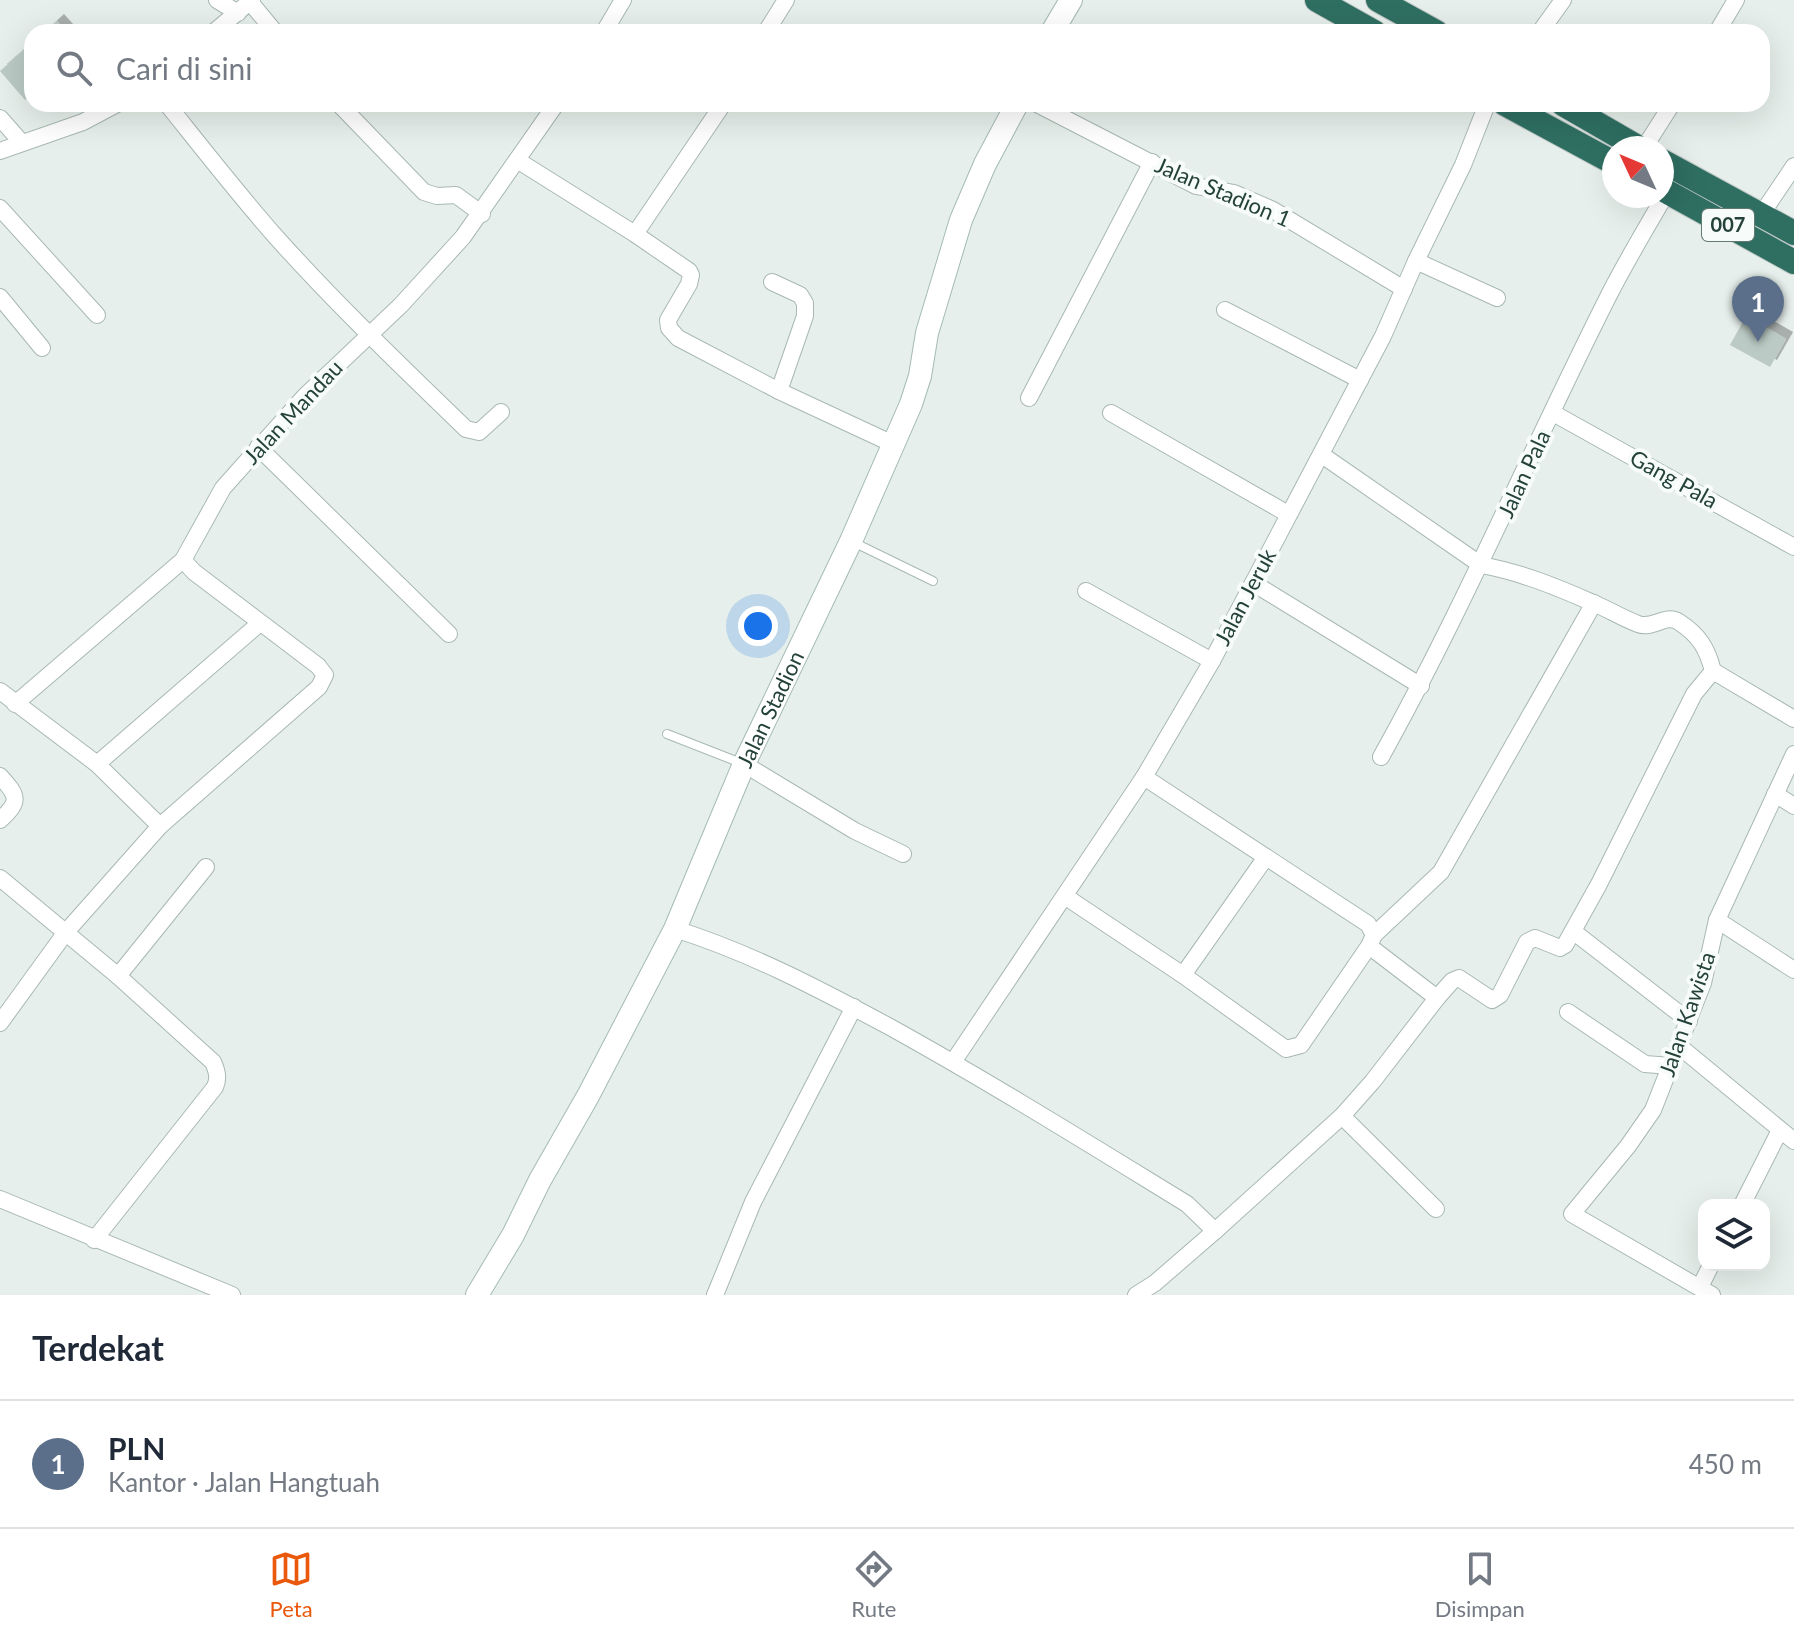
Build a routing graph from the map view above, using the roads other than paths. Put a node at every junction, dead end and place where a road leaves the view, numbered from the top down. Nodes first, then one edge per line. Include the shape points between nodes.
1 (217, 0) edge
2 (623, 0) edge
3 (786, 0) edge
4 (1071, 0) edge
5 (1317, 0) edge
6 (1563, 0) edge
7 (1736, 0) edge
8 (1386, 2) edge
9 (247, 5) edge
10 (224, 24) edge
11 (267, 24) edge
12 (609, 24) edge
13 (771, 24) edge
14 (1057, 24) edge
15 (1360, 24) edge
16 (1423, 24) edge
17 (1546, 24) edge
18 (1722, 24) edge
19 (102, 112) edge
20 (173, 112) edge
21 (347, 112) edge
22 (550, 112) edge
23 (718, 112) edge
24 (1013, 112) edge
25 (1053, 112) edge
26 (1484, 112) edge
27 (1520, 112) edge
28 (1577, 112) edge
29 (1666, 112) edge
30 (0, 118) edge
31 (1620, 136) edge
32 (1649, 136) edge
33 (22, 143) junction
34 (0, 151) edge
35 (1602, 157) edge
36 (517, 160) junction
37 (1152, 162) junction
38 (1794, 166) edge
39 (1674, 168) edge
40 (1674, 196) edge
41 (0, 208) edge
42 (1655, 208) edge
43 (482, 214) junction
44 (1761, 215) junction
45 (1794, 233) edge
46 (635, 234) junction
47 (1416, 261) junction
48 (1794, 262) edge
49 (772, 282) dead end
50 (1404, 289) junction
51 (0, 297) edge
52 (1497, 298) dead end
53 (1225, 310) dead end
54 (97, 315) dead end
55 (368, 334) junction
56 (42, 348) dead end
57 (1360, 380) junction
58 (779, 391) junction
59 (1029, 398) dead end
60 (501, 412) dead end
61 (1111, 413) dead end
62 (1553, 413) junction
63 (893, 444) junction
64 (258, 447) junction
65 (1322, 455) junction
66 (1288, 514) junction
67 (851, 541) junction
68 (1794, 547) edge
69 (183, 560) junction
70 (1481, 565) junction
71 (933, 581) dead end
72 (1253, 583) junction
73 (1086, 591) dead end
74 (1594, 603) junction
75 (260, 623) junction
76 (449, 634) dead end
77 (1212, 661) junction
78 (1713, 671) junction
79 (1421, 686) junction
80 (0, 691) edge
81 (15, 704) junction
82 (1794, 719) edge
83 (667, 734) dead end
84 (1794, 754) edge
85 (1381, 757) dead end
86 (97, 764) junction
87 (744, 764) junction
88 (0, 776) edge
89 (1144, 777) junction
90 (1775, 794) junction
91 (1794, 806) edge
92 (0, 820) edge
93 (160, 826) junction
94 (903, 854) dead end
95 (1266, 857) junction
96 (206, 867) dead end
97 (0, 878) edge
98 (1066, 897) junction
99 (1717, 920) junction
100 (675, 929) junction
101 (66, 932) junction
102 (1574, 932) junction
103 (1372, 940) junction
104 (1794, 970) edge
105 (1183, 975) junction
106 (118, 976) junction
107 (1437, 998) junction
108 (854, 1007) junction
109 (1568, 1012) dead end
110 (1689, 1021) junction
111 (0, 1023) edge
112 (1679, 1046) junction
113 (953, 1062) junction
114 (1671, 1066) junction
115 (1342, 1116) junction
116 (1780, 1130) junction
117 (1794, 1141) edge
118 (0, 1199) edge
119 (1745, 1199) edge
120 (1436, 1209) dead end
121 (1215, 1231) junction
122 (94, 1240) junction
123 (1710, 1271) edge
124 (1706, 1291) edge
125 (232, 1295) edge
126 (477, 1295) edge
127 (715, 1295) edge
128 (1136, 1295) edge

1 - 9 street
2 - 12 street
3 - 13 street
4 - 14 street
5 - 15 highway
6 - 17 street
7 - 18 street
8 - 16 highway
9 - 10 street
9 - 11 street
19 - 33 street
20 - 55 street via 277,238
21 - 43 street via 424,192 456,195
22 - 36 street, Jalan Mandau
23 - 46 street
24 - 63 street, Jalan Stadion via 961,220 927,333 920,376
25 - 37 street, Jalan Stadion 1
26 - 47 street, Jalan Jeruk
27 - 35 highway
28 - 31 highway
29 - 32 street
30 - 33 street
33 - 34 street
36 - 43 street, Jalan Mandau
36 - 46 street
37 - 50 street, Jalan Stadion 1 via 1196,186 1234,193 1273,210
37 - 59 street
38 - 44 street
39 - 44 highway, 007
40 - 48 highway, 007
41 - 54 street
42 - 62 street, Jalan Pala
43 - 55 street, Jalan Mandau
44 - 45 highway, 007
46 - 58 street via 691,275 668,320 673,334
47 - 50 street, Jalan Jeruk
47 - 52 street
49 - 58 street via 800,295 806,309
50 - 57 street, Jalan Jeruk
51 - 56 street
53 - 57 street
55 - 60 street via 471,432 482,431
55 - 64 street, Jalan Mandau
57 - 65 street, Jalan Jeruk
58 - 63 street
61 - 66 street
62 - 68 street, Gang Pala
62 - 70 street, Jalan Pala
63 - 67 street, Jalan Stadion
64 - 69 street, Jalan Mandau via 223,488
64 - 76 street
65 - 66 street, Jalan Jeruk
65 - 70 street
66 - 72 street, Jalan Jeruk
67 - 71 lane
67 - 87 street, Jalan Stadion
69 - 75 street
69 - 81 street, Jalan Mandau
70 - 74 street via 1511,570
70 - 79 street, Jalan Pala
72 - 77 street, Jalan Jeruk
72 - 79 street
73 - 77 street
74 - 78 street via 1640,625 1676,620 1697,635
74 - 103 street via 1441,872
75 - 86 street
75 - 93 street via 318,666 324,681
77 - 89 street, Jalan Jeruk
78 - 82 street
78 - 102 street via 1694,694
79 - 85 street, Jalan Pala
80 - 81 street
81 - 86 street
83 - 87 lane
84 - 90 street, Jalan Kawista
86 - 93 street
87 - 94 street
87 - 100 street, Jalan Stadion
88 - 92 street via 15,798
89 - 95 street
89 - 98 street, Jalan Jeruk
90 - 91 street
90 - 99 street, Jalan Kawista
93 - 101 street
95 - 103 street via 1368,924
95 - 105 street
96 - 106 street
97 - 101 street
98 - 105 street
98 - 113 street, Jalan Jeruk
99 - 104 street
99 - 110 street, Jalan Kawista
100 - 108 street via 728,946
100 - 126 street, Jalan Stadion
101 - 106 street
101 - 111 street
102 - 107 street via 1563,947 1541,939 1527,942 1497,998 1488,999 1459,978
102 - 110 street
103 - 105 street via 1301,1045 1291,1049 1281,1047
103 - 107 street
106 - 122 street via 213,1062 218,1081
107 - 115 street
108 - 113 street
108 - 127 street via 753,1202
109 - 114 street via 1645,1064
110 - 112 street, Jalan Kawista
112 - 114 street, Jalan Kawista
112 - 116 street
113 - 121 street via 1187,1204
114 - 124 street, Jalan Kawista via 1653,1110 1572,1214
115 - 120 street
115 - 121 street
116 - 117 street
116 - 119 street
118 - 122 street
121 - 128 street
122 - 125 street
123 - 124 street

